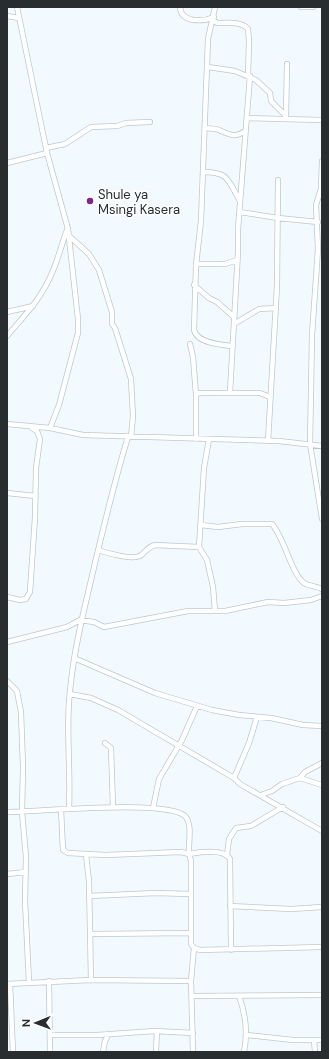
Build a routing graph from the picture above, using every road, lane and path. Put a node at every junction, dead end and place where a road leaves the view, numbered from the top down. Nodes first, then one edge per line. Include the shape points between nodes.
1 (17, 7) edge
2 (180, 7) edge
3 (215, 7) edge
4 (301, 7) edge
5 (313, 7) edge
6 (7, 16) edge
7 (19, 18) junction
8 (213, 19) junction
9 (287, 64) dead end
10 (208, 67) junction
11 (249, 76) junction
12 (286, 117) junction
13 (246, 118) junction
14 (322, 120) edge
15 (150, 122) dead end
16 (205, 128) junction
17 (245, 131) junction
18 (46, 151) junction
19 (322, 161) edge
20 (7, 163) edge
21 (203, 172) junction
22 (278, 180) dead end
23 (240, 201) junction
24 (240, 212) junction
25 (278, 218) junction
26 (318, 222) junction
27 (68, 229) junction
28 (68, 235) junction
29 (320, 246) edge
30 (237, 260) junction
31 (196, 264) junction
32 (320, 270) edge
33 (194, 285) junction
34 (33, 306) junction
35 (276, 308) junction
36 (7, 312) edge
37 (234, 317) junction
38 (234, 324) junction
39 (7, 336) edge
40 (190, 344) dead end
41 (232, 346) junction
42 (230, 392) junction
43 (196, 395) junction
44 (270, 397) junction
45 (7, 424) edge
46 (30, 427) junction
47 (50, 428) junction
48 (129, 437) junction
49 (196, 439) junction
50 (209, 439) junction
51 (268, 441) junction
52 (310, 444) junction
53 (322, 446) edge
54 (7, 493) edge
55 (35, 496) junction
56 (322, 519) edge
57 (201, 525) junction
58 (199, 547) junction
59 (98, 550) junction
60 (322, 589) edge
61 (322, 596) edge
62 (7, 597) edge
63 (215, 611) junction
64 (80, 620) junction
65 (7, 642) edge
66 (74, 658) junction
67 (7, 681) edge
68 (70, 694) junction
69 (197, 706) junction
70 (257, 717) junction
71 (322, 726) edge
72 (105, 742) dead end
73 (178, 744) junction
74 (322, 763) edge
75 (234, 778) junction
76 (300, 778) junction
77 (322, 785) edge
78 (261, 795) junction
79 (112, 807) junction
80 (283, 807) junction
81 (153, 808) junction
82 (69, 809) junction
83 (61, 810) junction
84 (7, 812) edge
85 (22, 812) junction
86 (322, 831) edge
87 (188, 854) junction
88 (86, 855) junction
89 (227, 855) junction
90 (26, 872) junction
91 (7, 874) edge
92 (190, 894) junction
93 (89, 896) junction
94 (230, 906) junction
95 (322, 907) edge
96 (191, 933) junction
97 (90, 934) junction
98 (322, 947) edge
99 (194, 948) junction
100 (231, 950) junction
101 (91, 980) junction
102 (191, 981) junction
103 (28, 982) junction
104 (49, 982) junction
105 (8, 984) edge
106 (192, 996) junction
107 (239, 996) junction
108 (322, 996) edge
109 (156, 1031) junction
110 (193, 1033) junction
111 (110, 1034) junction
112 (50, 1036) junction
113 (247, 1036) junction
114 (314, 1040) junction
115 (322, 1040) edge
116 (13, 1052) edge
117 (50, 1052) edge
118 (103, 1052) edge
119 (156, 1052) edge
120 (193, 1052) edge
121 (244, 1052) edge
122 (315, 1052) edge

1 - 7 street
2 - 8 street via 182,14 188,19
3 - 8 street
4 - 5 street
6 - 7 street
7 - 18 street
8 - 10 street via 208,39
8 - 11 street via 217,23 226,22 248,29
9 - 12 street
10 - 11 street
10 - 16 street
11 - 12 street via 270,93 272,101
11 - 13 street
12 - 13 street
12 - 14 street
13 - 17 street
15 - 18 street via 91,127 65,144
16 - 17 street via 221,130 228,135 240,135
16 - 21 street
17 - 23 street
18 - 20 street
18 - 27 street
19 - 26 street via 321,188 316,205
21 - 23 street via 216,172 226,178
21 - 31 street
22 - 25 street
23 - 24 street
24 - 25 street
24 - 30 street
25 - 26 street
25 - 35 street
26 - 29 street
27 - 28 street
27 - 34 street via 55,267
28 - 47 street via 78,333 59,405
28 - 48 street via 89,254 99,270 112,312 112,324 131,379 133,416
29 - 32 street
30 - 31 street via 225,264
30 - 37 street
31 - 33 street
32 - 52 street via 314,294
33 - 37 street
33 - 41 street via 195,334 210,342
34 - 36 street
34 - 39 street
35 - 38 street via 259,309
35 - 44 street
37 - 38 street
38 - 41 street
40 - 43 street via 194,357
41 - 42 street
42 - 43 street via 205,392
42 - 44 street via 260,393
43 - 49 street
44 - 51 street
45 - 46 street
46 - 47 street
46 - 55 street via 37,430 40,435
47 - 48 street via 83,435
48 - 49 street
48 - 59 street via 110,497
49 - 50 street
50 - 51 street
50 - 57 street via 204,468
51 - 52 street
52 - 53 street
52 - 56 street
54 - 55 street
55 - 62 street via 30,592 26,599
57 - 58 street
57 - 60 street via 218,527 272,524 300,578 309,585
58 - 59 street via 150,546 137,557 114,555
58 - 63 street via 207,560
59 - 64 street
61 - 63 street via 311,600 268,602
63 - 64 street via 188,612 104,627
64 - 65 street via 67,627
64 - 66 street
66 - 68 street
66 - 69 street via 155,693
67 - 85 street via 17,691 21,712
68 - 73 street via 91,698 118,710
68 - 82 street
69 - 70 street
69 - 73 street
70 - 71 street
70 - 75 street via 250,742
72 - 79 street via 111,748
73 - 75 street
73 - 81 street via 159,779
74 - 76 street via 305,772
75 - 78 street
76 - 77 street
76 - 78 street
78 - 80 street
79 - 81 street
79 - 82 street
80 - 86 street
80 - 89 street via 251,826 236,828 229,839
81 - 87 street via 178,812 185,816 189,822
82 - 83 street
83 - 85 street
83 - 88 street via 63,850 73,855
84 - 85 street
85 - 90 street
87 - 88 street via 181,852
87 - 89 street via 197,852
87 - 92 street via 191,861
88 - 93 street
89 - 94 street via 231,866
90 - 91 street
90 - 103 street
92 - 93 street
92 - 96 street
93 - 97 street
94 - 95 street via 291,909
94 - 100 street
96 - 97 street
96 - 99 street via 191,944
97 - 101 street
98 - 100 street
99 - 100 street
99 - 102 street
101 - 102 street
101 - 104 street
102 - 106 street
103 - 104 street
103 - 105 street
104 - 112 street
105 - 116 street
106 - 107 street
106 - 110 street
107 - 108 street
107 - 113 street via 246,1019
109 - 110 street
109 - 111 street
109 - 119 street
110 - 120 street
111 - 112 street
111 - 118 street via 105,1041
112 - 117 street
113 - 114 street
113 - 121 street
114 - 115 street
114 - 122 street

